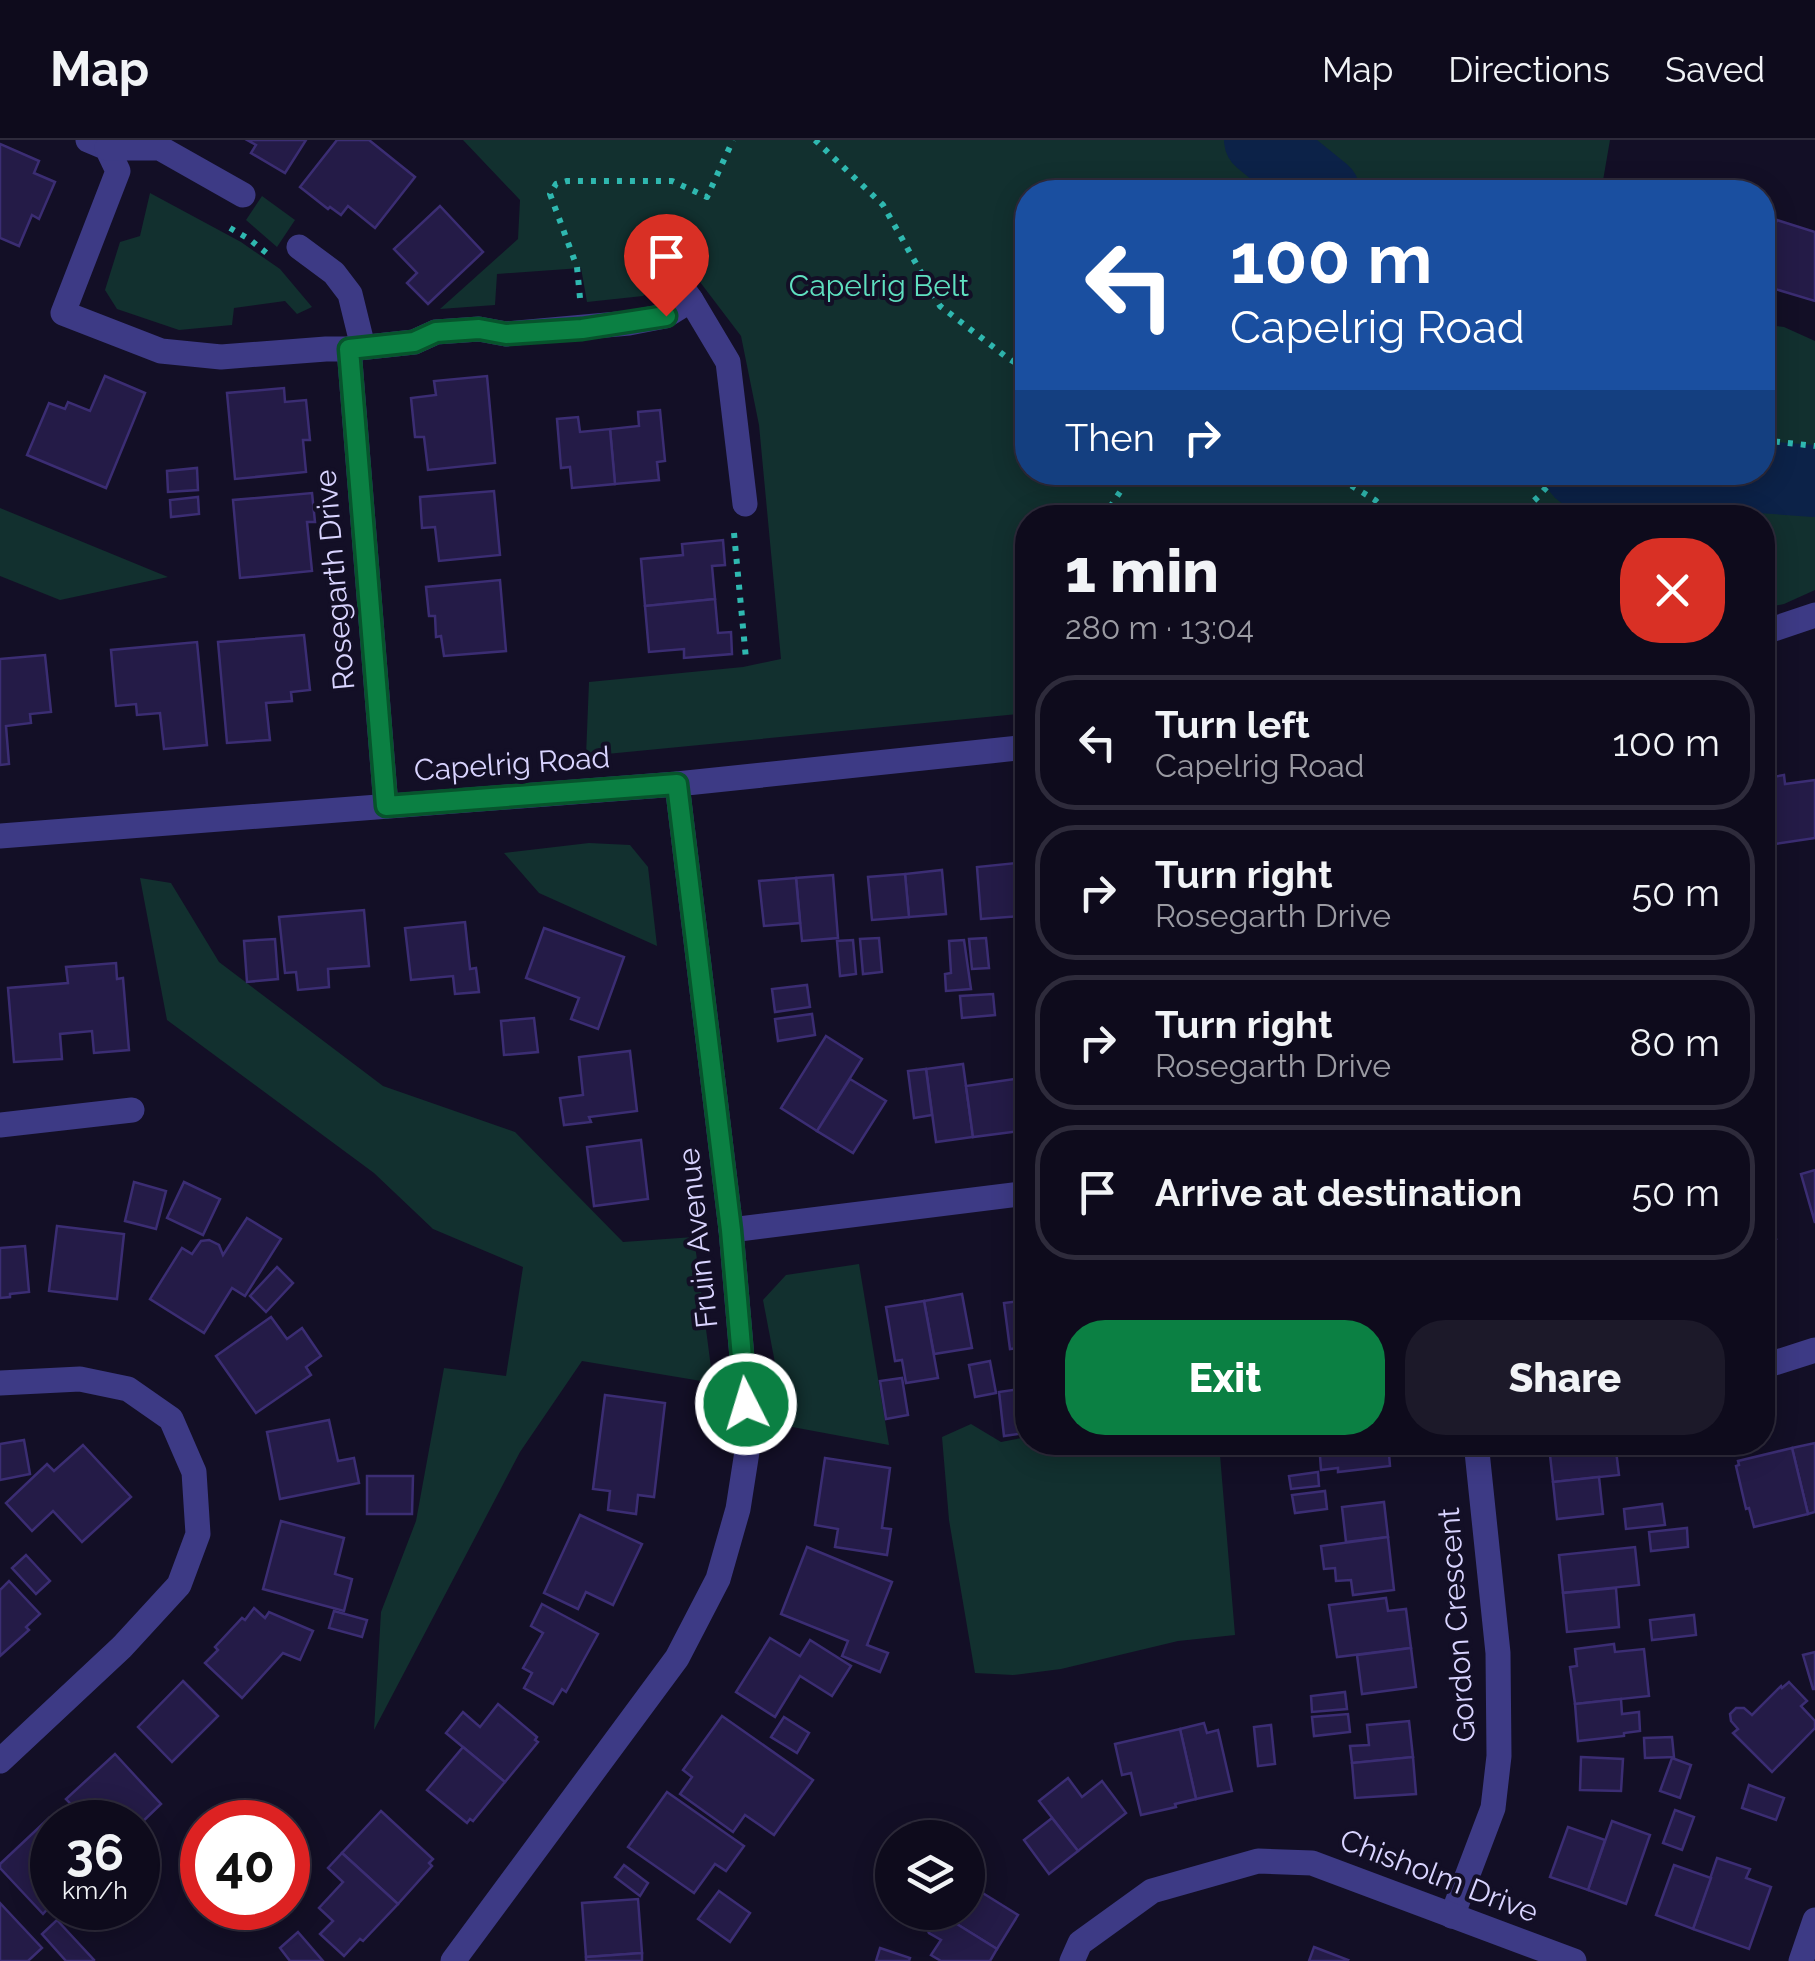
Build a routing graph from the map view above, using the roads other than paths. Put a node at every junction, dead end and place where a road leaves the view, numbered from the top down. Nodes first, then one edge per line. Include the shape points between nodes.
1 (97, 144) edge
2 (242, 195) dead end
3 (299, 247) dead end
4 (660, 255) dead end
5 (691, 300) junction
6 (356, 348) junction
7 (745, 504) road end
8 (1815, 615) edge
9 (1775, 629) edge
10 (1015, 748) edge
11 (677, 784) junction
12 (386, 806) junction
13 (0, 836) edge
14 (132, 1110) dead end
15 (0, 1125) edge
16 (1015, 1194) edge
17 (731, 1230) junction
18 (1815, 1350) edge
19 (1775, 1362) edge
20 (0, 1383) edge
21 (1477, 1455) edge
22 (0, 1761) edge
23 (1452, 1916) junction
24 (1815, 1920) edge
25 (453, 1961) edge
26 (1072, 1961) edge
27 (1574, 1961) edge
28 (1801, 1961) edge

1 - 2 street via 160,148
1 - 6 street via 118,171 63,313 161,351 220,357
3 - 6 street, Rosegarth Drive via 350,294
4 - 5 street
5 - 6 street via 666,316 582,329 436,332 414,342
5 - 7 street via 728,362
6 - 12 street, Rosegarth Drive
8 - 9 street
10 - 11 street, Capelrig Road
11 - 12 street, Capelrig Road
11 - 17 street, Fruin Avenue
12 - 13 street, Capelrig Road
14 - 15 street
16 - 17 street
17 - 25 street, Fruin Avenue via 749,1439 718,1580 677,1658
18 - 19 street
20 - 22 street via 96,1382 128,1389 170,1420 194,1472 198,1534 179,1586
21 - 23 street, Gordon Crescent via 1498,1653 1499,1756 1492,1808
23 - 26 street, Chisholm Drive via 1312,1863 1258,1861 1152,1890 1080,1943
23 - 27 street, Chisholm Drive
24 - 28 street

